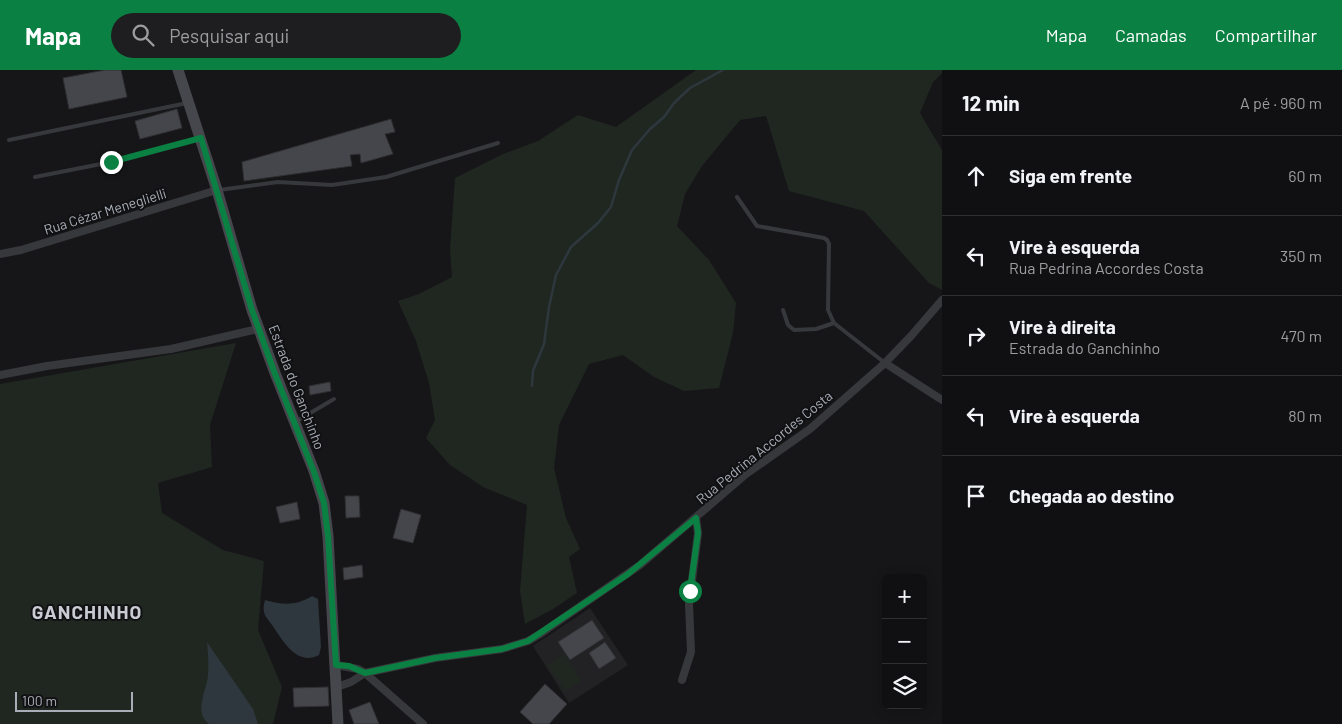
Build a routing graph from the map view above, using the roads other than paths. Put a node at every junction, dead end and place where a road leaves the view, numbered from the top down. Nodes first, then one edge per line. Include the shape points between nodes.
1 (178, 70) edge
2 (189, 102) junction
3 (201, 138) junction
4 (9, 140) dead end
5 (498, 144) dead end
6 (35, 177) dead end
7 (217, 190) junction
8 (737, 197) dead end
9 (0, 254) edge
10 (942, 300) edge
11 (782, 310) dead end
12 (834, 323) junction
13 (258, 329) junction
14 (885, 363) junction
15 (0, 375) edge
16 (334, 399) dead end
17 (942, 400) edge
18 (295, 422) junction
19 (696, 518) junction
20 (336, 665) junction
21 (365, 673) junction
22 (682, 680) dead end
23 (337, 687) junction
24 (338, 724) edge
25 (422, 724) edge

1 - 2 street, Estrada do Ganchinho
2 - 3 street, Estrada do Ganchinho
2 - 4 lane
3 - 6 lane via 111,162
3 - 7 street, Estrada do Ganchinho
5 - 7 lane via 386,177 332,185 278,182
7 - 9 street, Rua Cézar Meneglielli
7 - 13 street, Estrada do Ganchinho
8 - 12 lane via 758,226 827,240 828,310
10 - 14 street, Rua Pedrina Accordes Costa
11 - 12 lane via 788,325 794,330 816,329
12 - 14 lane
13 - 15 street via 171,349
13 - 18 street, Estrada do Ganchinho
14 - 17 street
14 - 19 street, Rua Pedrina Accordes Costa via 810,429 751,470
16 - 18 lane
18 - 20 street, Estrada do Ganchinho via 324,503
19 - 21 street, Rua Pedrina Accordes Costa via 628,574 528,641 502,649 435,658
19 - 22 street via 698,533 689,604 691,652
20 - 21 street, Rua Pedrina Accordes Costa
20 - 23 street, Estrada do Ganchinho
21 - 23 street, Rua Pedrina Accordes Costa
21 - 25 street
23 - 24 street, Estrada do Ganchinho

